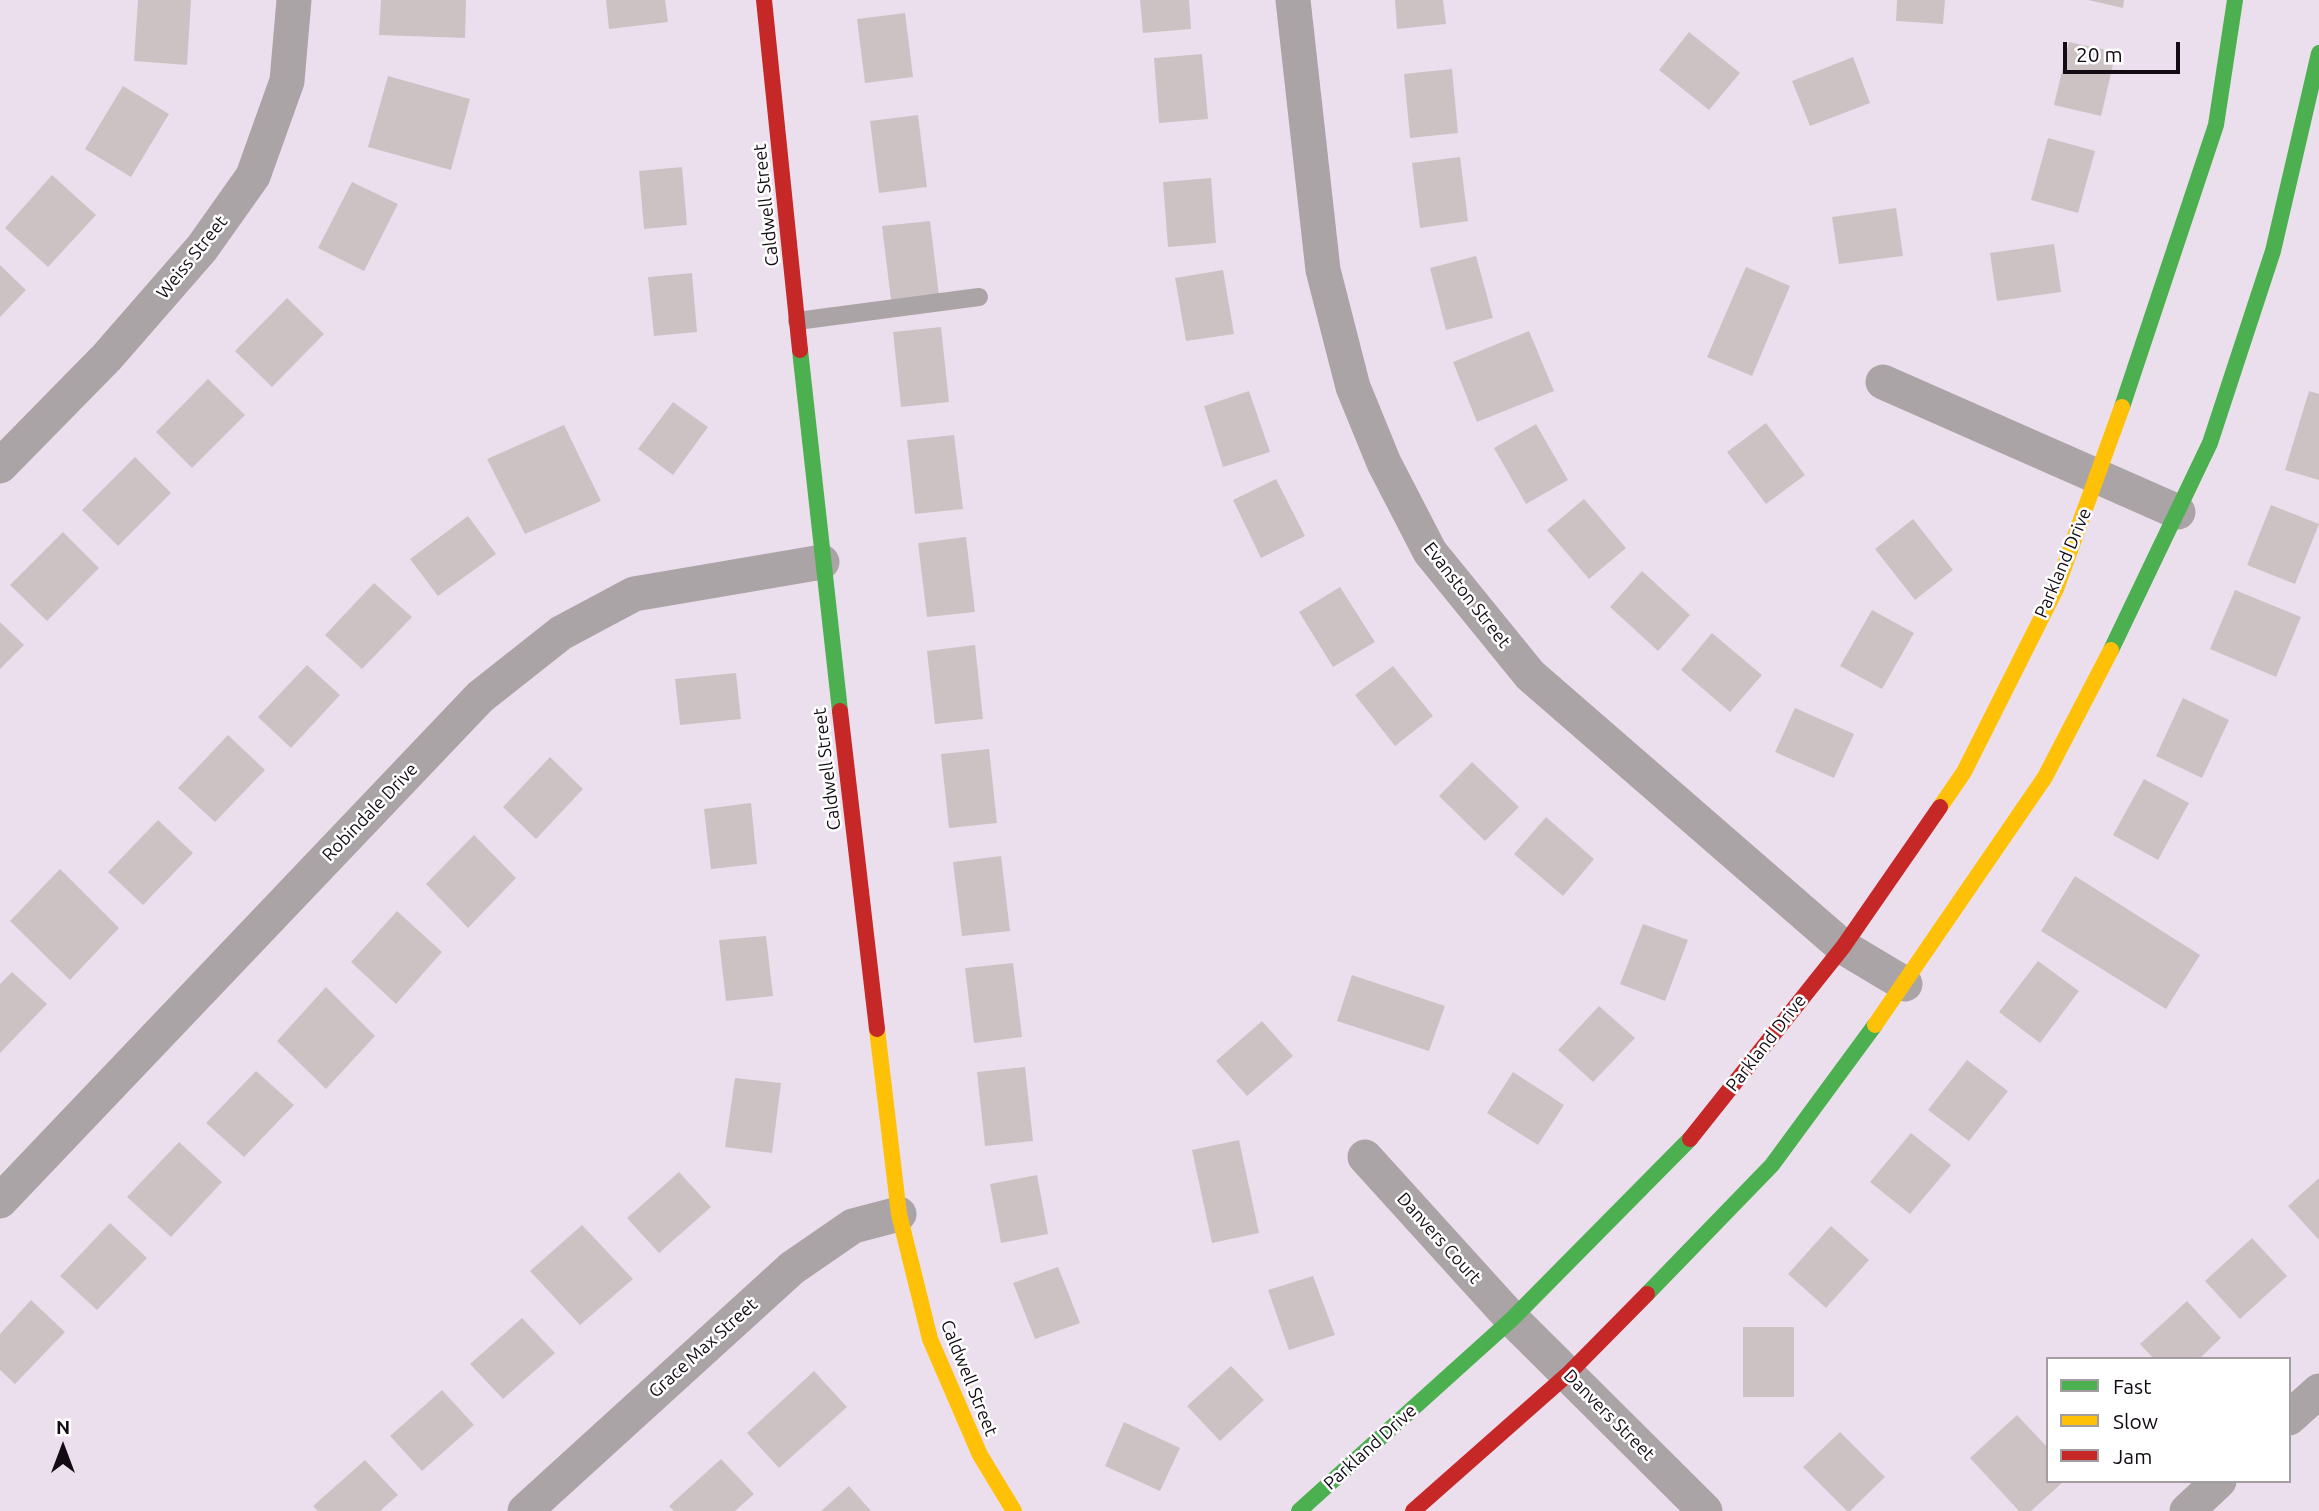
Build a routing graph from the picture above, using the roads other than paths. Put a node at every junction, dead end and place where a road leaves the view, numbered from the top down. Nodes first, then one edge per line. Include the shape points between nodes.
1 (294, 0) edge
2 (764, 0) edge
3 (1293, 0) edge
4 (2235, 0) edge
5 (2319, 53) edge
6 (979, 298) dead end
7 (797, 321) junction
8 (1883, 382) dead end
9 (0, 466) edge
10 (2099, 475) junction
11 (2178, 512) junction
12 (822, 562) junction
13 (1843, 947) junction
14 (1905, 985) junction
15 (1365, 1157) dead end
16 (0, 1201) edge
17 (899, 1213) junction
18 (1512, 1319) junction
19 (1568, 1374) junction
20 (2319, 1391) edge
21 (2291, 1416) edge
22 (2217, 1483) edge
23 (525, 1511) edge
24 (1014, 1511) edge
25 (1299, 1511) edge
26 (1413, 1511) edge
27 (1705, 1511) edge
28 (2186, 1511) edge

1 - 9 street, Weiss Street via 287,81 253,176 202,248 107,357
2 - 7 street, Caldwell Street
3 - 13 street, Evanston Street via 1323,270 1353,387 1384,463 1430,552 1530,675
4 - 10 street, Parkland Drive via 2216,125
5 - 11 street via 2273,251 2210,443
6 - 7 lane
7 - 12 street, Caldwell Street
8 - 10 street
10 - 11 street
10 - 13 street, Parkland Drive via 2056,589 1964,772
11 - 14 street via 2045,778
12 - 16 street, Robindale Drive via 634,594 561,633 480,697
12 - 17 street, Caldwell Street
13 - 14 street, Evanston Street
13 - 18 street, Parkland Drive via 1688,1141
14 - 19 street via 1772,1165
15 - 18 street, Danvers Court
17 - 23 street, Grace Max Street via 853,1226 792,1268
17 - 24 street, Caldwell Street via 930,1339 980,1455
18 - 19 street, Danvers Street
18 - 25 street, Parkland Drive
19 - 26 street
19 - 27 street, Danvers Street
20 - 21 street
22 - 28 street

